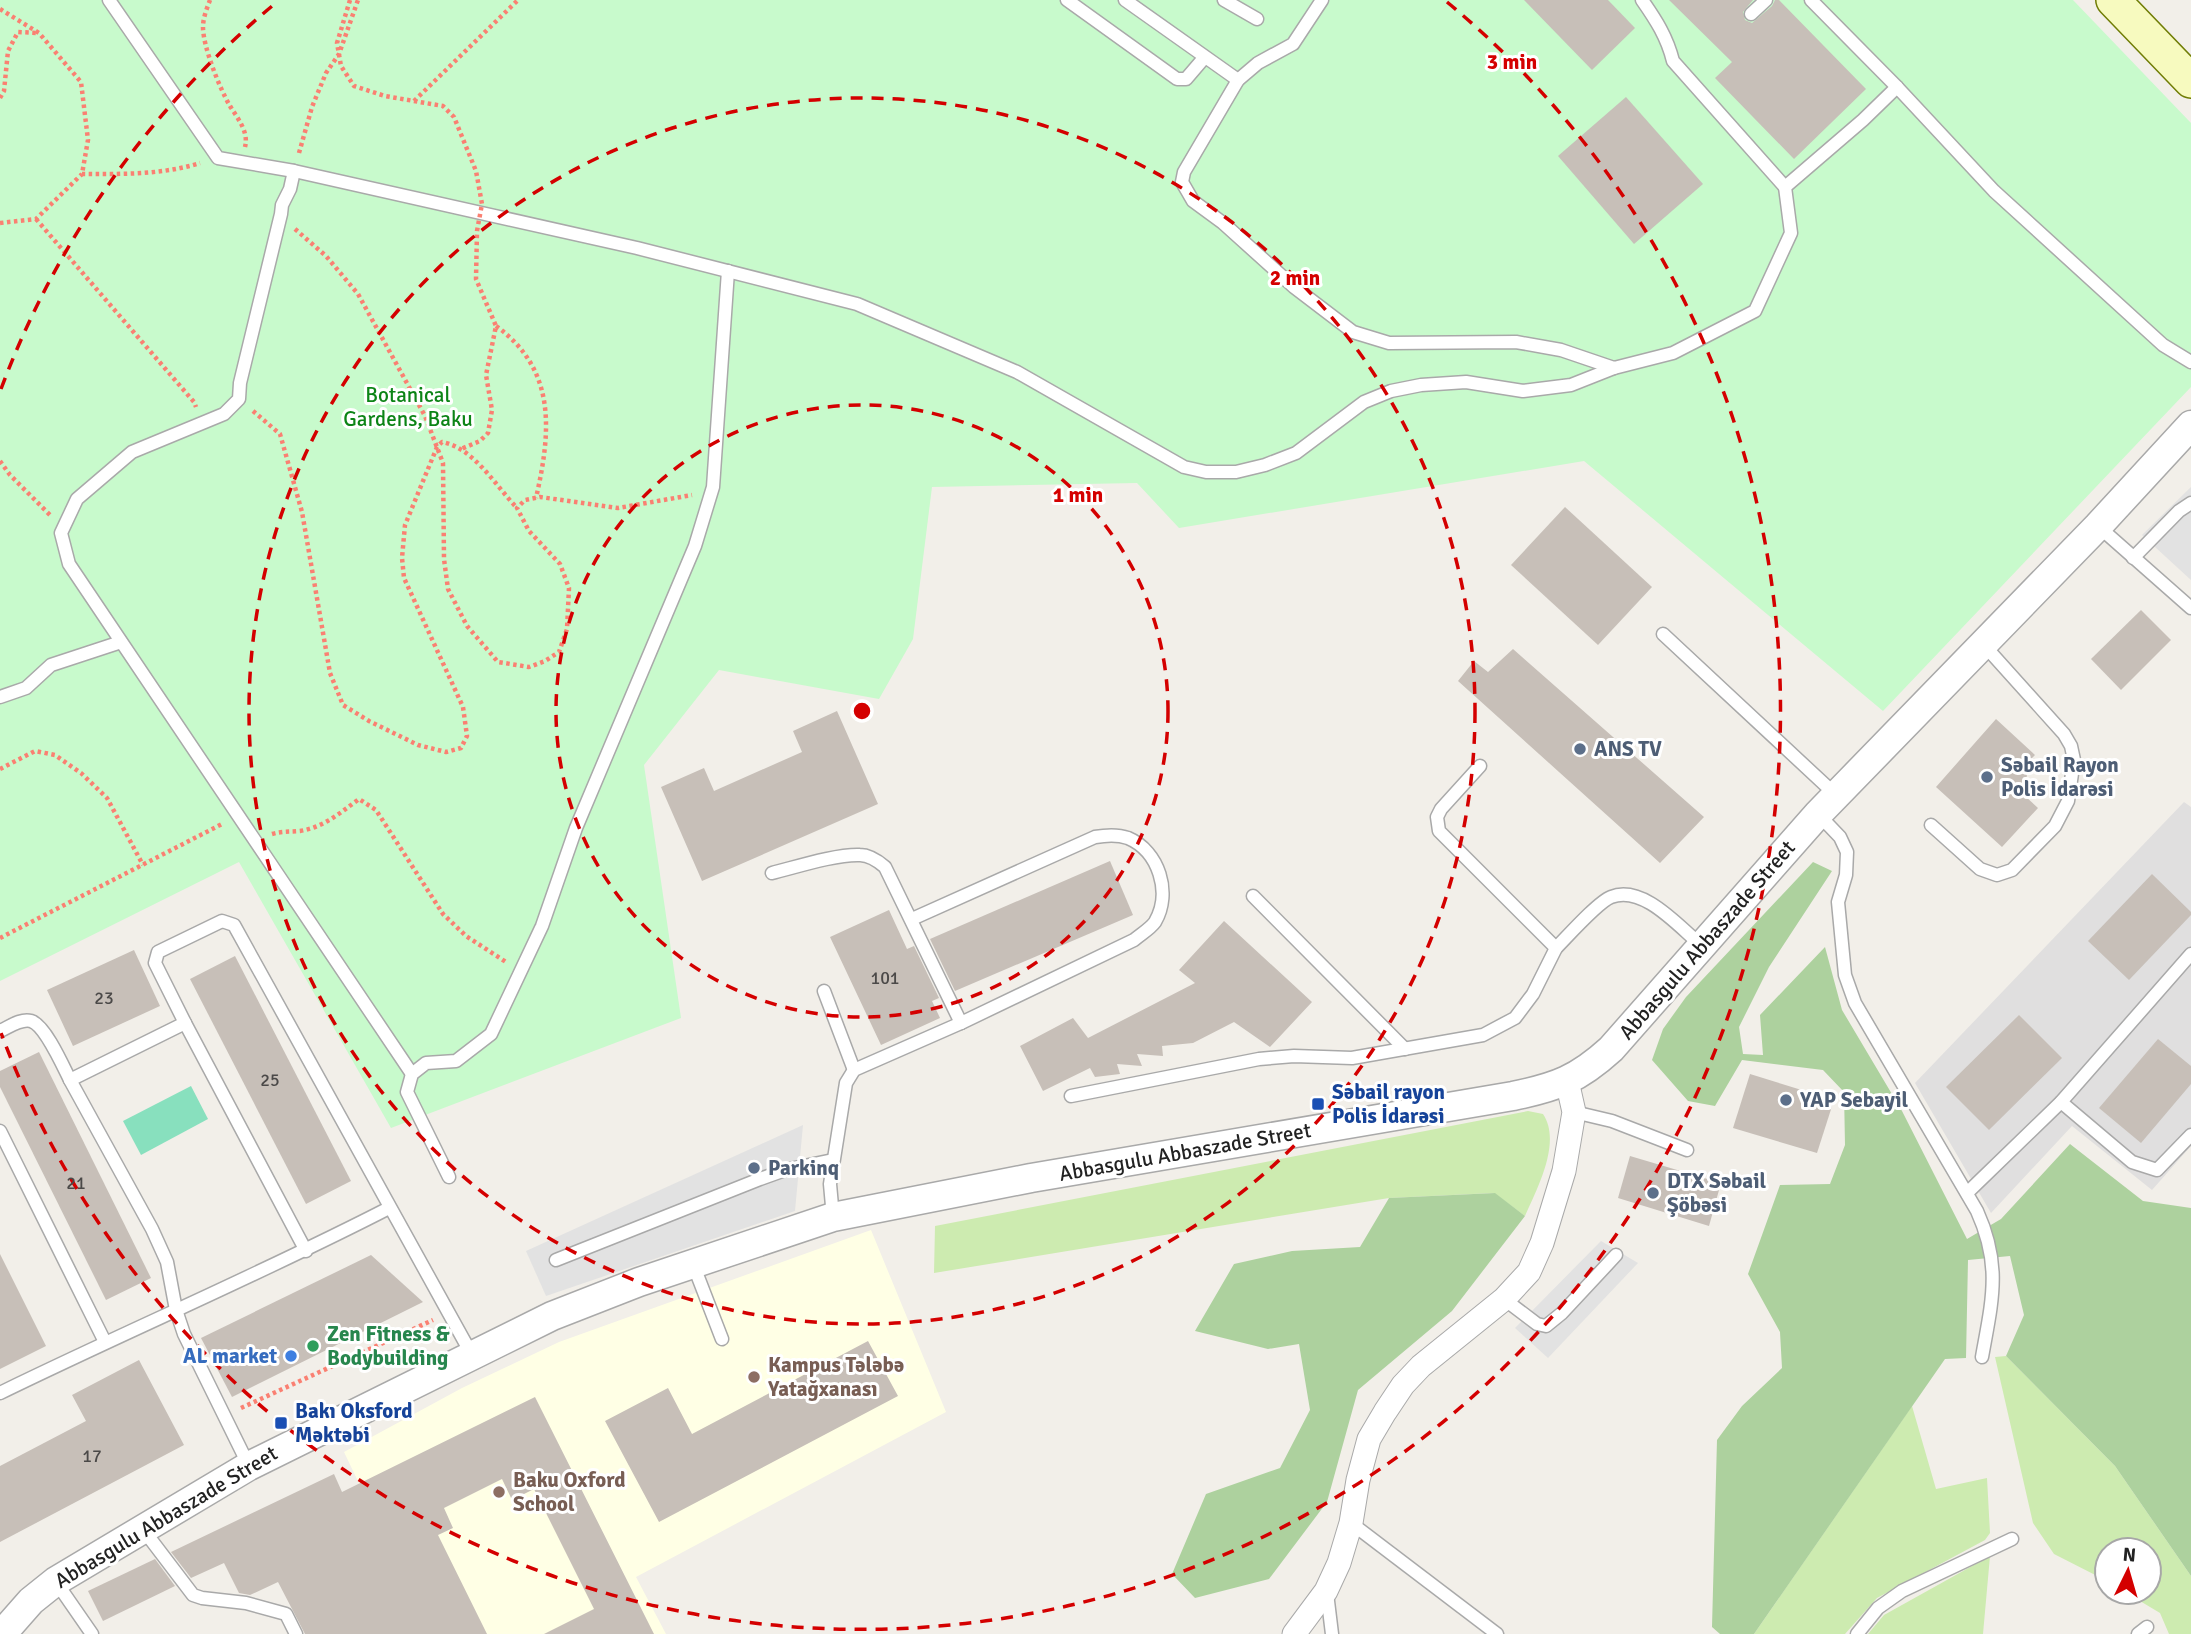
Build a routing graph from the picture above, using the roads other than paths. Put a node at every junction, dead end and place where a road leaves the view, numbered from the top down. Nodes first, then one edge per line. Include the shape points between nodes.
1 (110, 0) edge
2 (1067, 0) edge
3 (1125, 0) edge
4 (1224, 0) edge
5 (1322, 0) edge
6 (1642, 0) edge
7 (1766, 0) edge
8 (1811, 0) edge
9 (2113, 0) edge
10 (1751, 13) dead end
11 (1257, 19) dead end
12 (1205, 58) junction
13 (2190, 77) edge
14 (1238, 80) junction
15 (1897, 88) junction
16 (294, 171) junction
17 (1785, 187) junction
18 (728, 271) junction
19 (2191, 362) edge
20 (1614, 368) junction
21 (2191, 425) edge
22 (2191, 503) edge
23 (2098, 526) junction
24 (2133, 558) junction
25 (2191, 608) edge
26 (1663, 634) dead end
27 (121, 642) junction
28 (1984, 645) junction
29 (0, 697) edge
30 (1480, 766) dead end
31 (1827, 805) junction
32 (1931, 825) dead end
33 (772, 873) dead end
34 (1253, 896) dead end
35 (912, 919) junction
36 (1701, 945) junction
37 (1556, 948) junction
38 (2191, 954) edge
39 (824, 991) dead end
40 (185, 1023) junction
41 (961, 1023) junction
42 (0, 1031) edge
43 (1405, 1049) junction
44 (854, 1070) junction
45 (412, 1074) junction
46 (70, 1080) junction
47 (1567, 1081) junction
48 (1072, 1096) dead end
49 (2061, 1102) junction
50 (1574, 1112) junction
51 (0, 1131) edge
52 (2191, 1135) edge
53 (1687, 1150) dead end
54 (833, 1160) junction
55 (449, 1177) dead end
56 (1967, 1194) junction
57 (389, 1208) junction
58 (833, 1217) junction
59 (306, 1251) junction
60 (1616, 1255) dead end
61 (556, 1260) dead end
62 (693, 1264) junction
63 (1504, 1298) junction
64 (176, 1310) junction
65 (722, 1339) dead end
66 (105, 1342) junction
67 (472, 1355) junction
68 (1982, 1357) dead end
69 (0, 1393) edge
70 (249, 1466) junction
71 (1351, 1523) junction
72 (142, 1528) junction
73 (2012, 1539) dead end
74 (56, 1581) junction
75 (1326, 1591) junction
76 (2, 1634) edge
77 (92, 1634) edge
78 (296, 1634) edge
79 (1294, 1634) edge
80 (1332, 1634) edge
81 (1497, 1634) edge
82 (1857, 1634) edge

1 - 16 lane via 218,158
2 - 12 lane via 1177,79 1186,79
3 - 12 lane
4 - 11 lane
5 - 14 lane via 1293,44
6 - 17 lane via 1659,23 1673,61
7 - 10 lane
8 - 15 lane
9 - 13 main road
12 - 14 lane
14 - 20 lane via 1182,182 1193,201 1294,287 1353,332 1389,343 1516,342 1561,350
15 - 17 lane
15 - 19 lane via 1994,191 2163,345
16 - 18 lane
16 - 27 lane via 282,205 239,399 224,414 132,452 77,499 61,533 69,564
17 - 20 lane via 1791,233 1755,311 1673,353
18 - 20 lane via 870,309 1017,372 1184,467 1206,472 1237,472 1296,453 1364,402 1391,391 1466,382 1523,391 1571,386
18 - 45 lane via 713,487 695,546 576,828 542,926 491,1034 456,1061 426,1063
21 - 23 street, Abbasgulu Abbaszade Street
22 - 24 lane
23 - 24 lane
23 - 28 street, Abbasgulu Abbaszade Street
24 - 25 lane
26 - 31 lane
27 - 29 lane via 51,666 26,688
27 - 45 lane
28 - 31 street, Abbasgulu Abbaszade Street
28 - 32 lane via 2071,747 2074,760 2067,801 2046,835 2012,870 1997,875 1980,869
30 - 37 lane via 1441,809 1439,831
31 - 36 street, Abbasgulu Abbaszade Street
31 - 56 lane via 1847,852 1838,902 1845,975 1855,1003
33 - 35 lane via 845,857 876,859 885,867
34 - 43 lane
35 - 41 lane
35 - 41 lane via 1095,837 1126,837 1140,844 1160,874 1163,889 1158,914 1153,925 1134,940
36 - 37 lane via 1647,900 1625,894 1609,897
36 - 47 street, Abbasgulu Abbaszade Street via 1611,1049
37 - 43 lane via 1516,1018 1483,1035
38 - 49 lane
39 - 44 lane
40 - 46 lane
40 - 57 lane via 155,963 158,951 222,921 234,925
40 - 59 lane
41 - 44 lane
42 - 46 lane via 20,1021 41,1027
43 - 48 lane via 1352,1058 1259,1059
44 - 54 lane via 846,1083
45 - 55 lane via 407,1092
46 - 64 lane via 152,1229 167,1262
47 - 50 street
47 - 58 street, Abbasgulu Abbaszade Street via 1513,1096 1031,1178
49 - 52 lane via 2141,1167 2157,1170
49 - 56 lane
50 - 53 lane via 1612,1121
50 - 63 street via 1564,1171 1542,1242 1529,1272
51 - 66 lane
54 - 58 lane
54 - 61 lane via 760,1179
56 - 68 lane via 1988,1235 1994,1269
57 - 59 lane
57 - 67 lane
58 - 62 street, Abbasgulu Abbaszade Street
59 - 64 lane
60 - 63 lane via 1546,1326
62 - 65 lane
62 - 67 street, Abbasgulu Abbaszade Street via 583,1303
63 - 71 street via 1403,1385 1369,1439
64 - 66 lane
64 - 70 lane
66 - 69 lane
67 - 70 street, Abbasgulu Abbaszade Street
70 - 72 street, Abbasgulu Abbaszade Street
71 - 75 street
71 - 81 lane
72 - 74 street, Abbasgulu Abbaszade Street
72 - 78 lane via 193,1595 265,1606 286,1614
73 - 82 lane via 1902,1591 1878,1608
74 - 76 street, Abbasgulu Abbaszade Street
74 - 77 lane
75 - 79 street
75 - 80 lane

